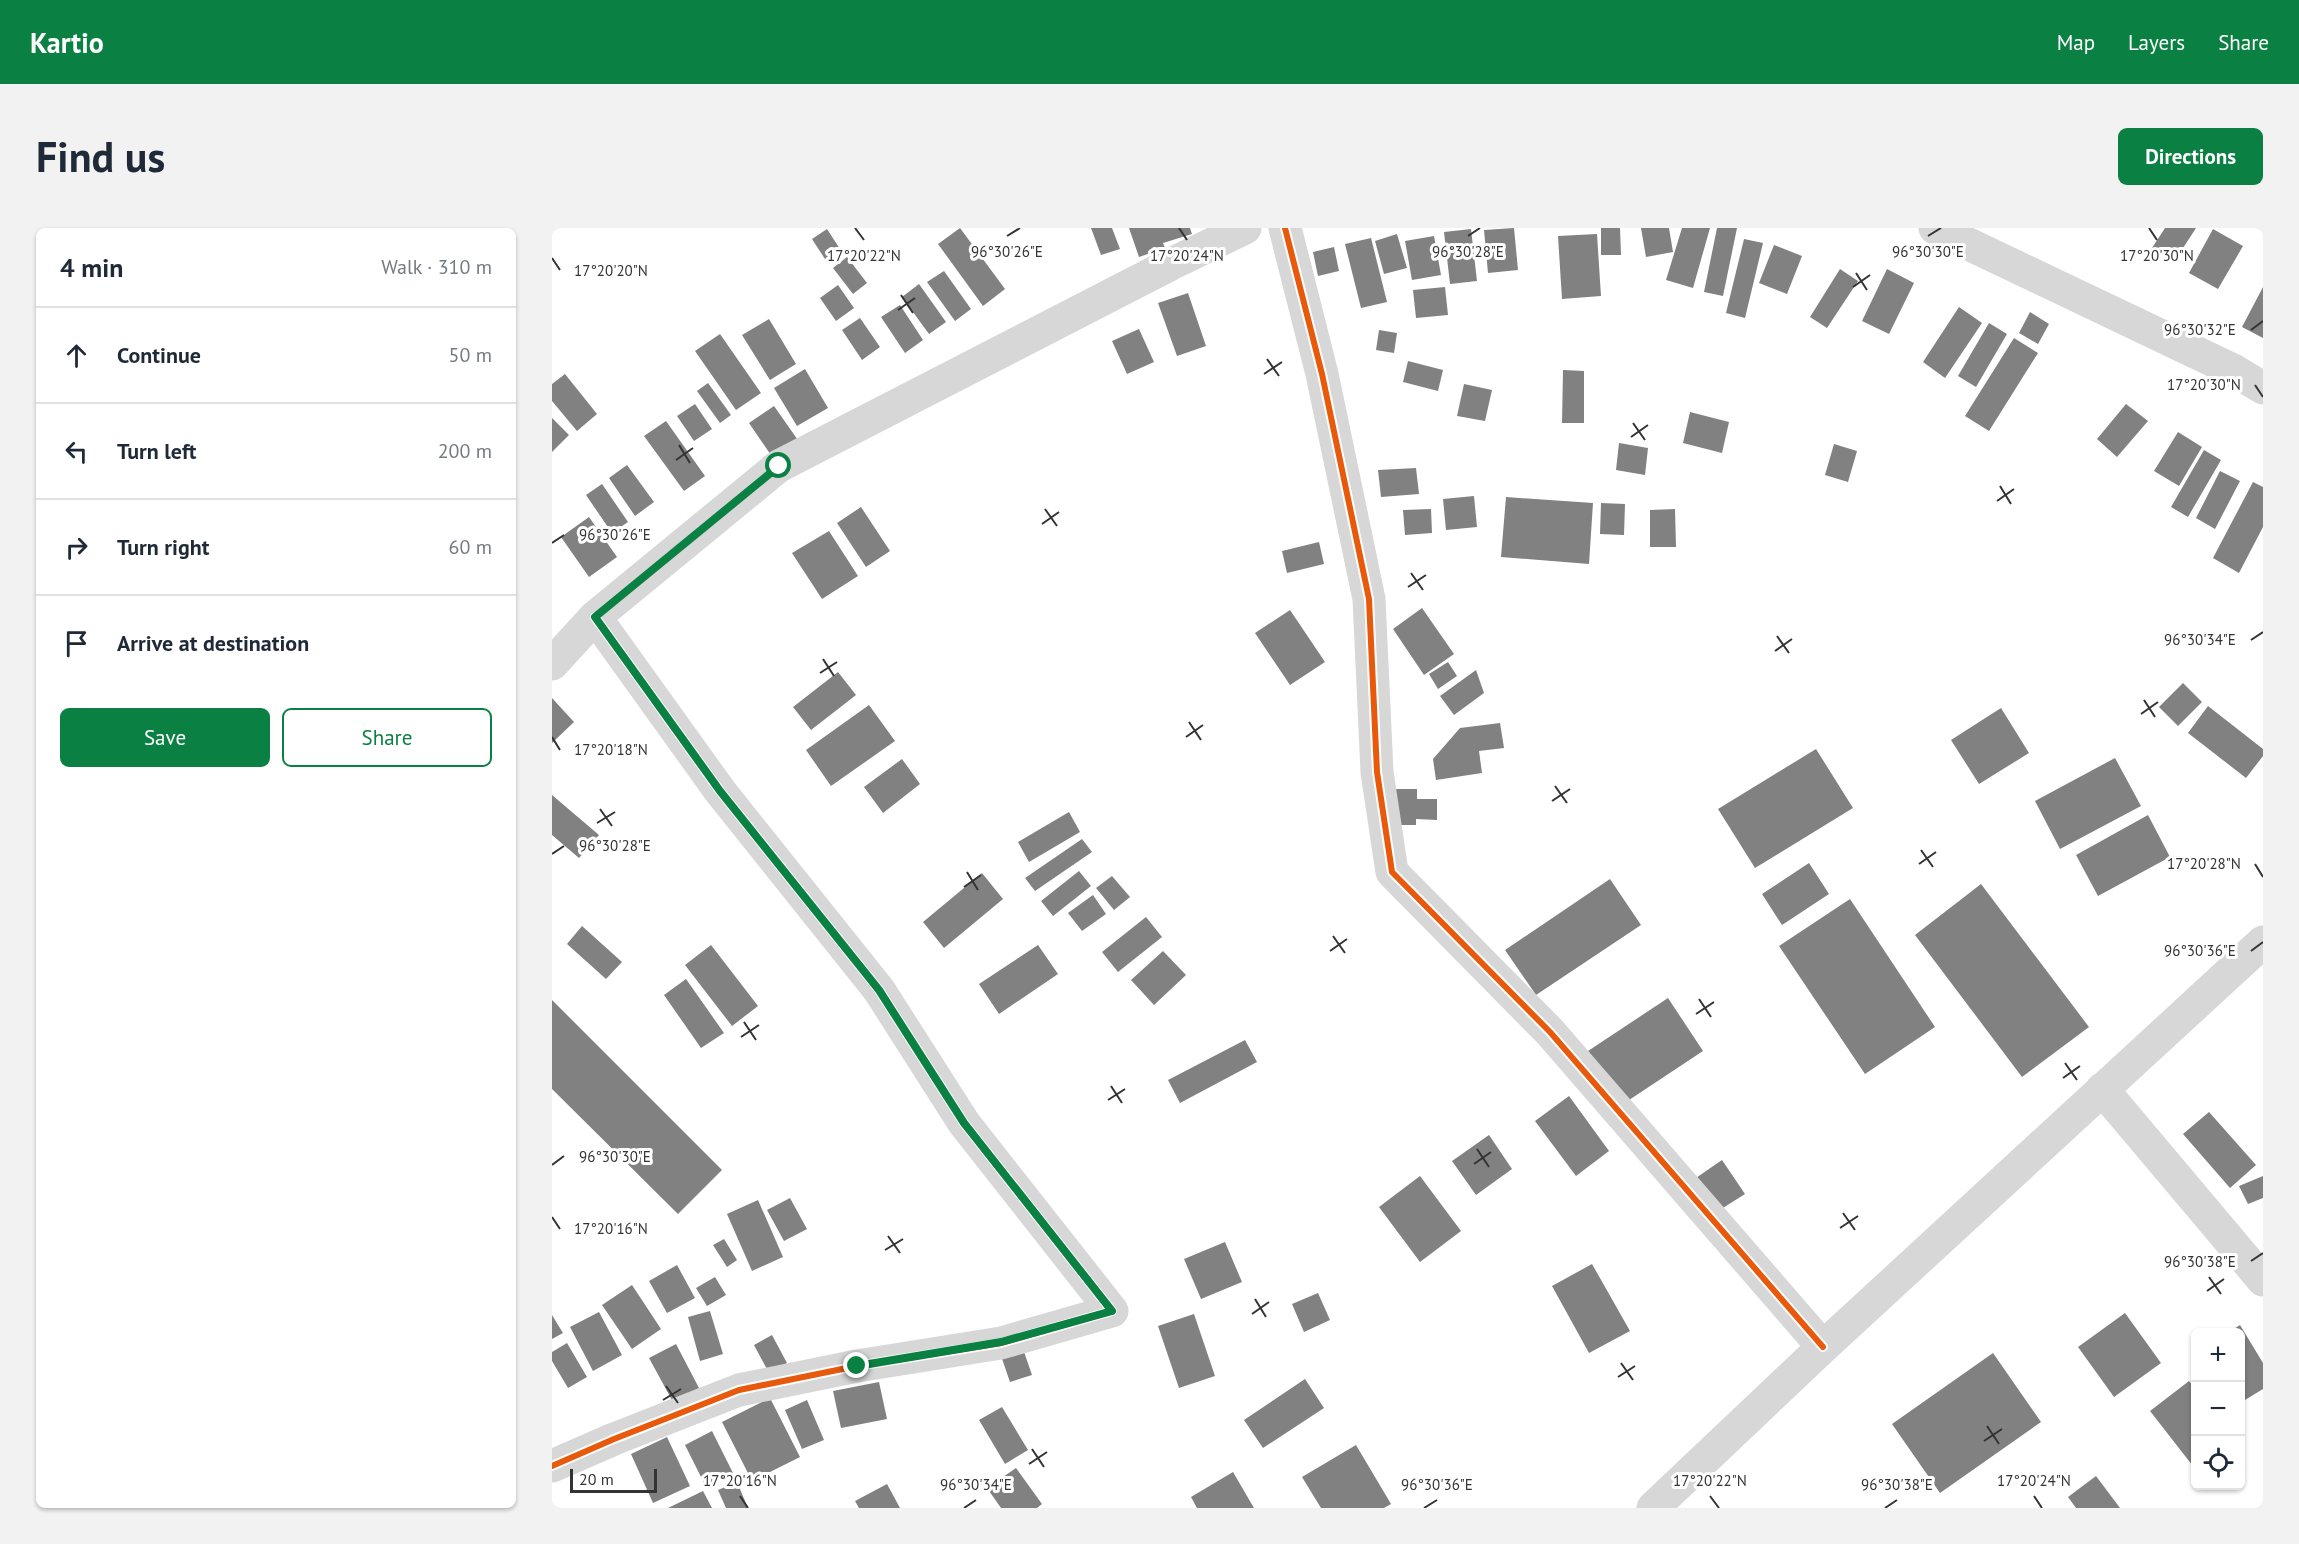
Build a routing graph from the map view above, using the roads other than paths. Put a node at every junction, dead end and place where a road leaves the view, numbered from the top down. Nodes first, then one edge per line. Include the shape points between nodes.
1 (1245, 228) edge
2 (1285, 228) edge
3 (1935, 228) edge
4 (2263, 387) edge
5 (595, 617) junction
6 (552, 664) edge
7 (2263, 942) edge
8 (2102, 1089) junction
9 (2263, 1280) edge
10 (1823, 1347) junction
11 (552, 1466) edge
12 (1653, 1508) edge

1 - 5 street via 779,466
2 - 10 street via 1322,374 1369,599 1377,772 1392,872 1550,1032
3 - 4 street
5 - 6 street
5 - 11 street via 720,791 879,990 964,1123 1112,1311 1001,1342 739,1390
7 - 8 street
8 - 9 street
8 - 10 street
10 - 12 street

